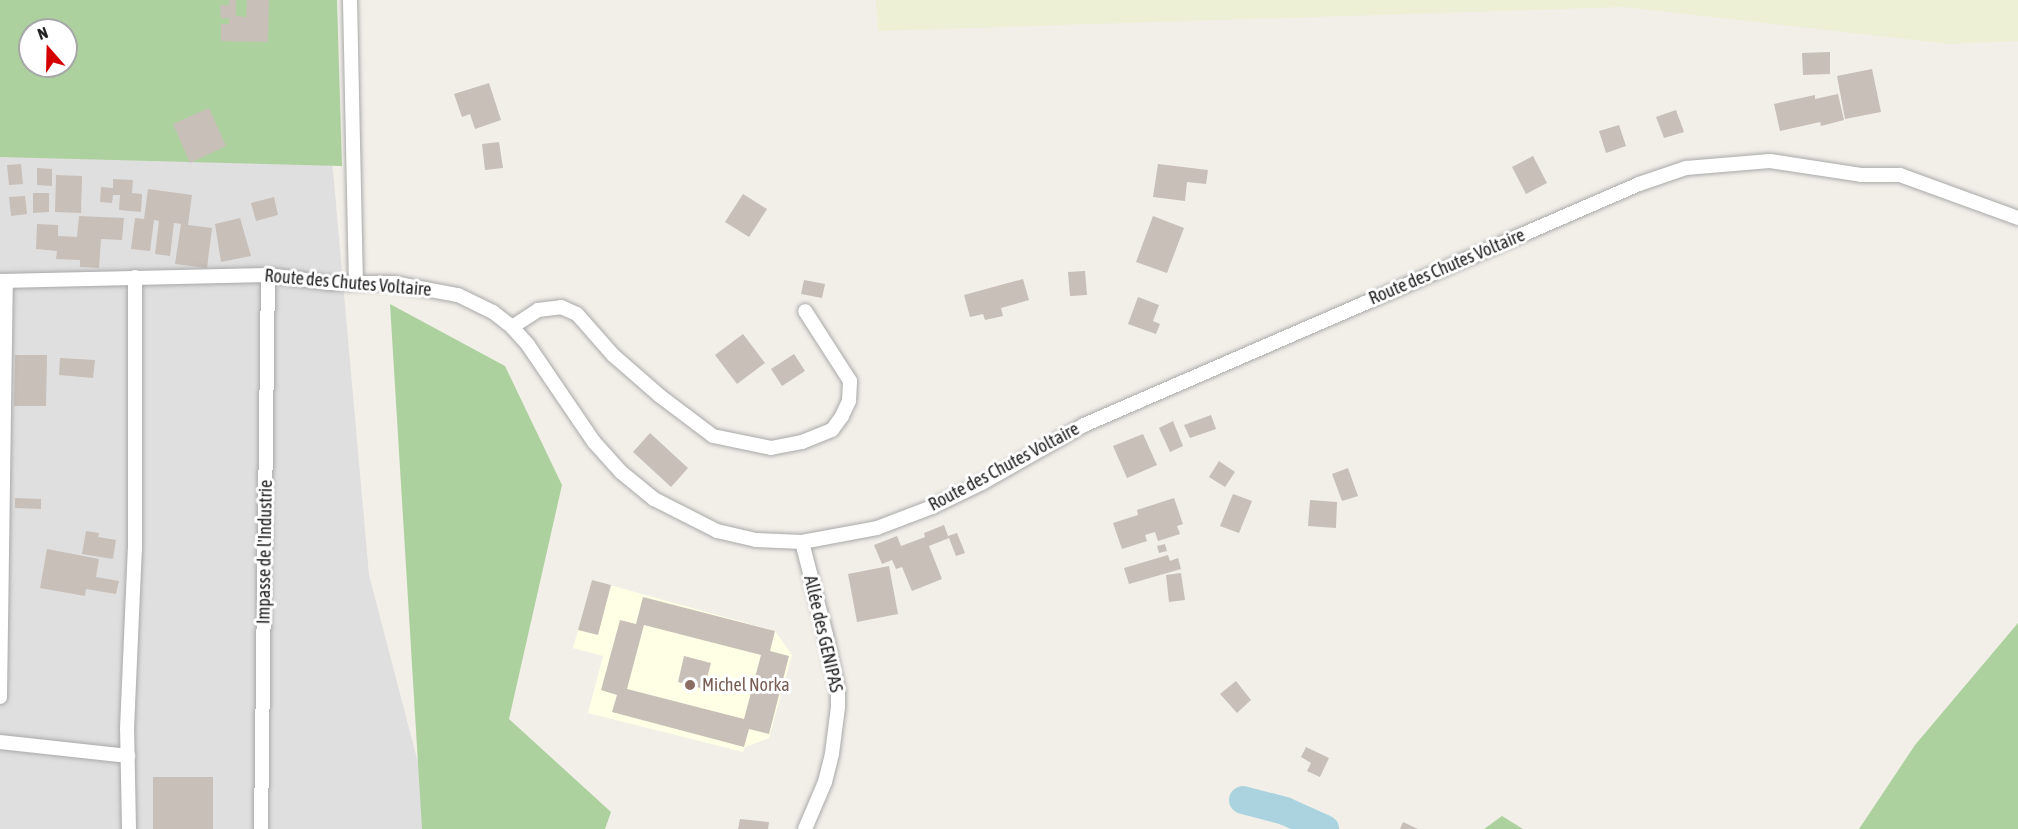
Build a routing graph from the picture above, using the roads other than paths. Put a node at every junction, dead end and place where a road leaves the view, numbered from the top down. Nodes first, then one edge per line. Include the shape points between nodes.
1 (350, 0) edge
2 (2018, 218) edge
3 (268, 275) junction
4 (135, 277) junction
5 (3, 281) edge
6 (356, 282) junction
7 (805, 312) dead end
8 (512, 327) junction
9 (802, 542) junction
10 (0, 697) edge
11 (0, 742) edge
12 (128, 756) junction
13 (129, 829) edge
14 (261, 829) edge
15 (805, 829) edge

1 - 6 street
2 - 9 street, Route des Chutes Voltaire via 1900,175 1861,175 1770,161 1686,168 1639,184 1084,425 932,507 877,528
3 - 4 street, Route des Chutes Voltaire
3 - 6 street, Route des Chutes Voltaire via 330,283
3 - 14 street, Impasse de l'Industrie
4 - 5 street, Route des Chutes Voltaire
4 - 12 street via 135,549
5 - 10 street
6 - 8 street, Route des Chutes Voltaire via 445,291 475,301
7 - 8 street via 850,381 849,401 832,430 802,442 771,448 713,436 613,355 577,315 561,307 538,310
8 - 9 street, Route des Chutes Voltaire via 594,442 621,472 654,499 717,531 756,540
9 - 15 street, Allée des GENIPAS via 838,690 827,773
11 - 12 street
12 - 13 street

